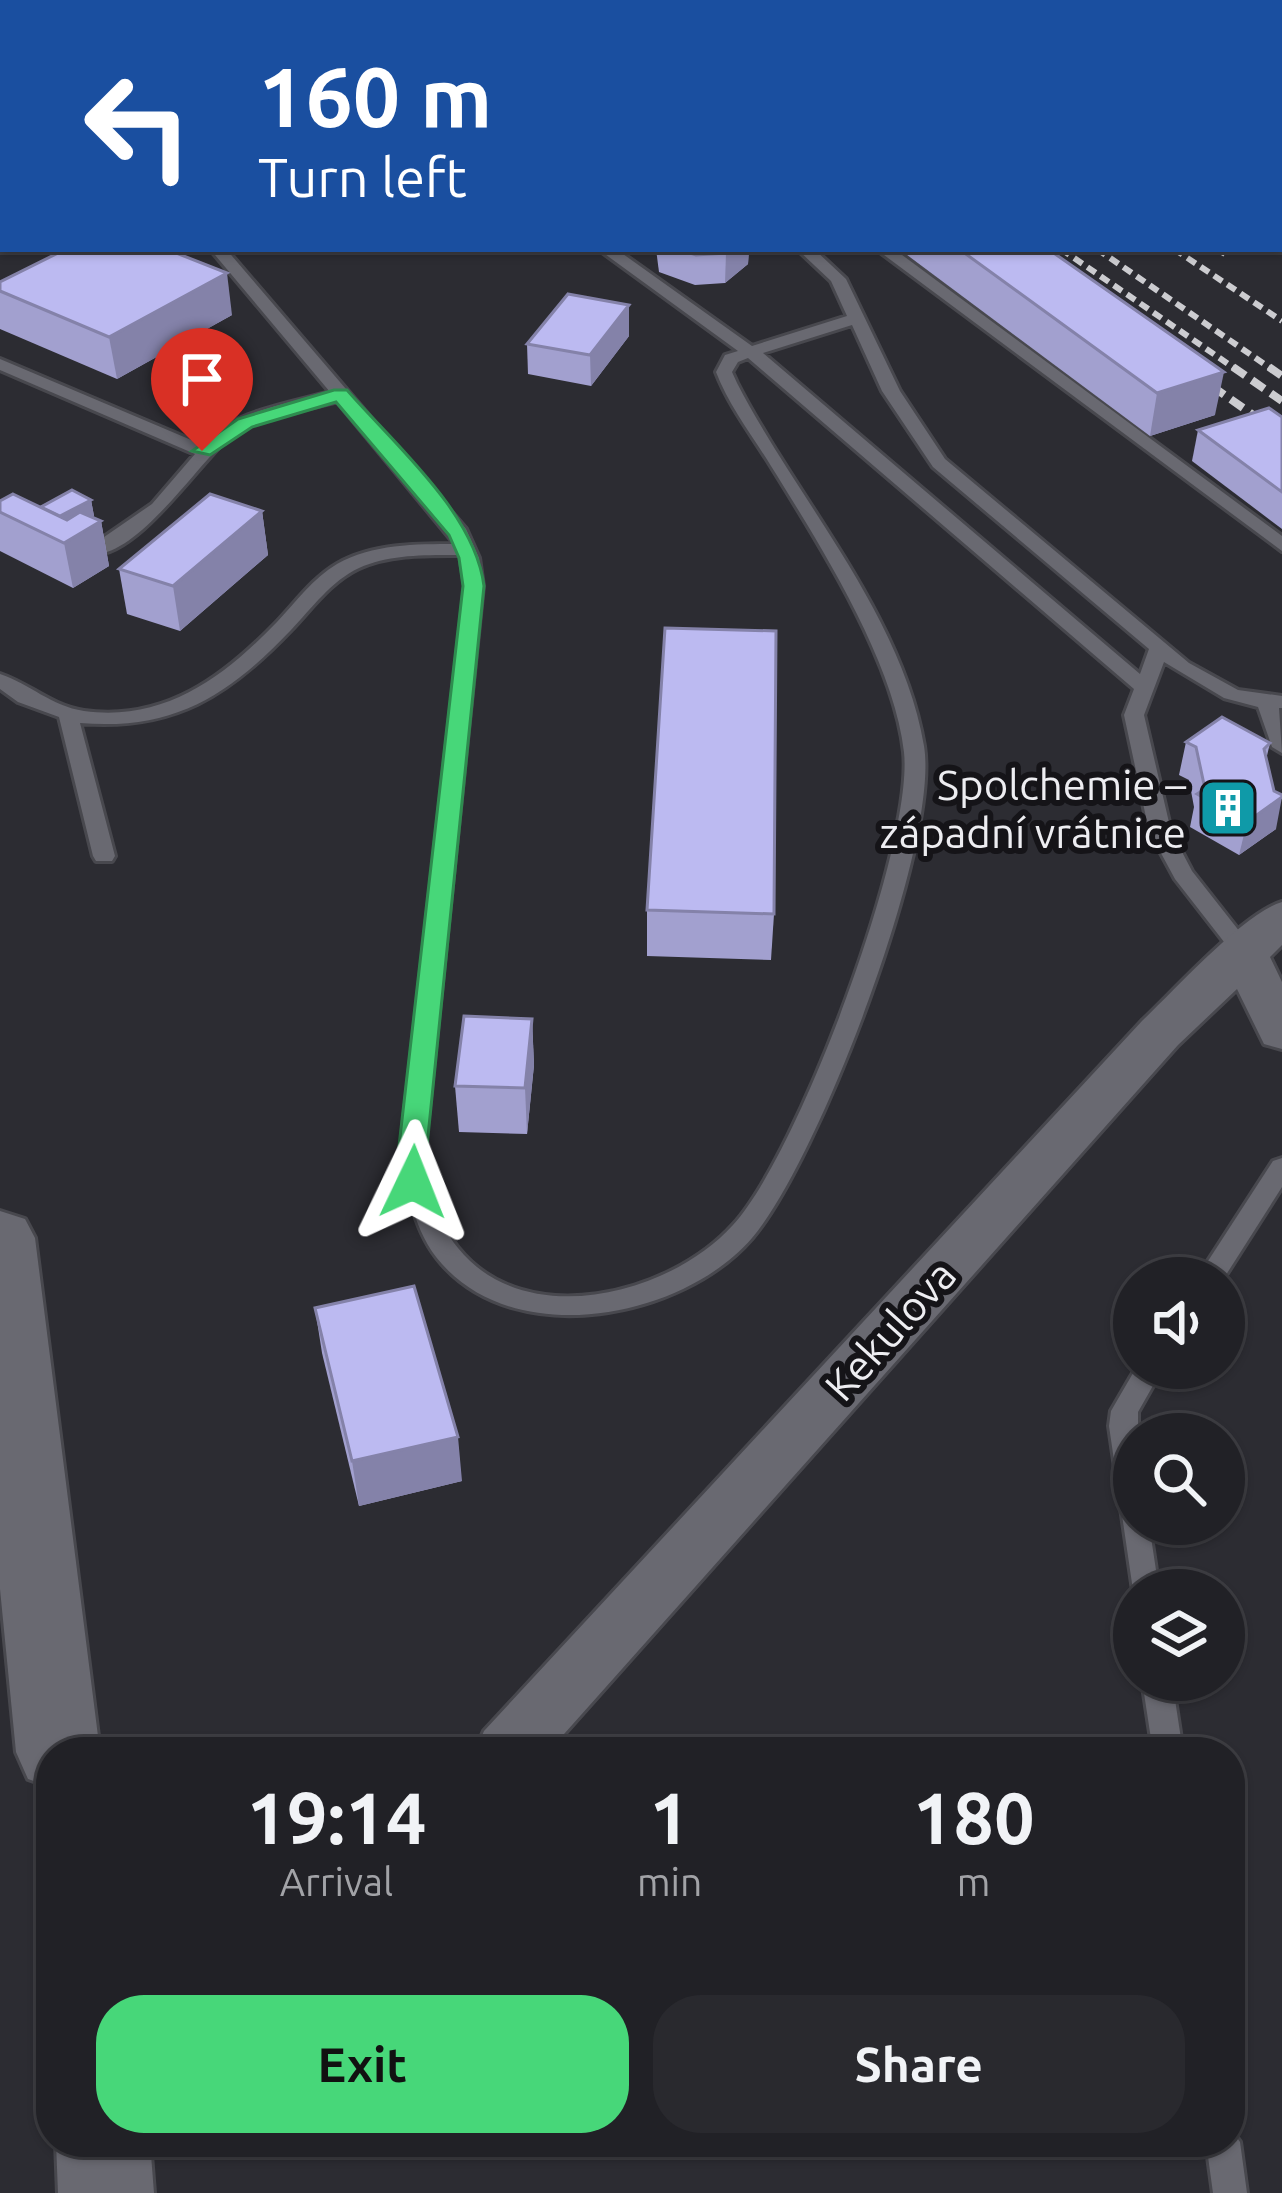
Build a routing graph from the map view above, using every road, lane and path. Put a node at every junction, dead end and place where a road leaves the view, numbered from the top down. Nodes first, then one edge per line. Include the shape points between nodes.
1 (221, 252) edge
2 (610, 252) edge
3 (808, 252) edge
4 (888, 252) edge
5 (855, 320) junction
6 (747, 352) junction
7 (0, 364) edge
8 (340, 394) junction
9 (202, 451) junction
10 (1282, 545) edge
11 (98, 550) dead end
12 (466, 550) junction
13 (1159, 649) junction
14 (0, 680) edge
15 (1144, 687) junction
16 (1275, 702) edge
17 (68, 714) junction
18 (1282, 747) edge
19 (104, 856) dead end
20 (1282, 918) edge
21 (1243, 951) junction
22 (1282, 1032) edge
23 (1282, 1167) edge
24 (0, 1238) edge
25 (1224, 1257) edge
26 (1160, 1701) edge
27 (56, 1737) edge
28 (521, 1737) edge
29 (1166, 1737) edge
30 (1225, 2157) edge
31 (1230, 2193) edge

1 - 8 lane
2 - 6 lane
3 - 5 lane via 838,279
4 - 10 lane
5 - 6 lane
5 - 13 lane via 907,421 940,463
6 - 12 lane via 726,364 728,382 868,615 906,715 915,793 880,934 780,1175 744,1231 700,1268 613,1305 566,1309 482,1285 448,1253 413,1182 473,586
6 - 15 lane
7 - 9 lane
8 - 9 lane via 245,423
8 - 12 lane
9 - 11 lane via 158,508
12 - 17 lane via 393,551 346,567 224,683 165,711 86,721
13 - 15 lane
13 - 16 lane via 1208,683
14 - 17 lane
15 - 21 lane via 1135,715 1160,831
16 - 18 lane
17 - 19 lane
20 - 21 street, Kekulova
21 - 22 street
21 - 28 street, Kekulova
23 - 25 lane
24 - 27 street
26 - 29 lane
30 - 31 lane

